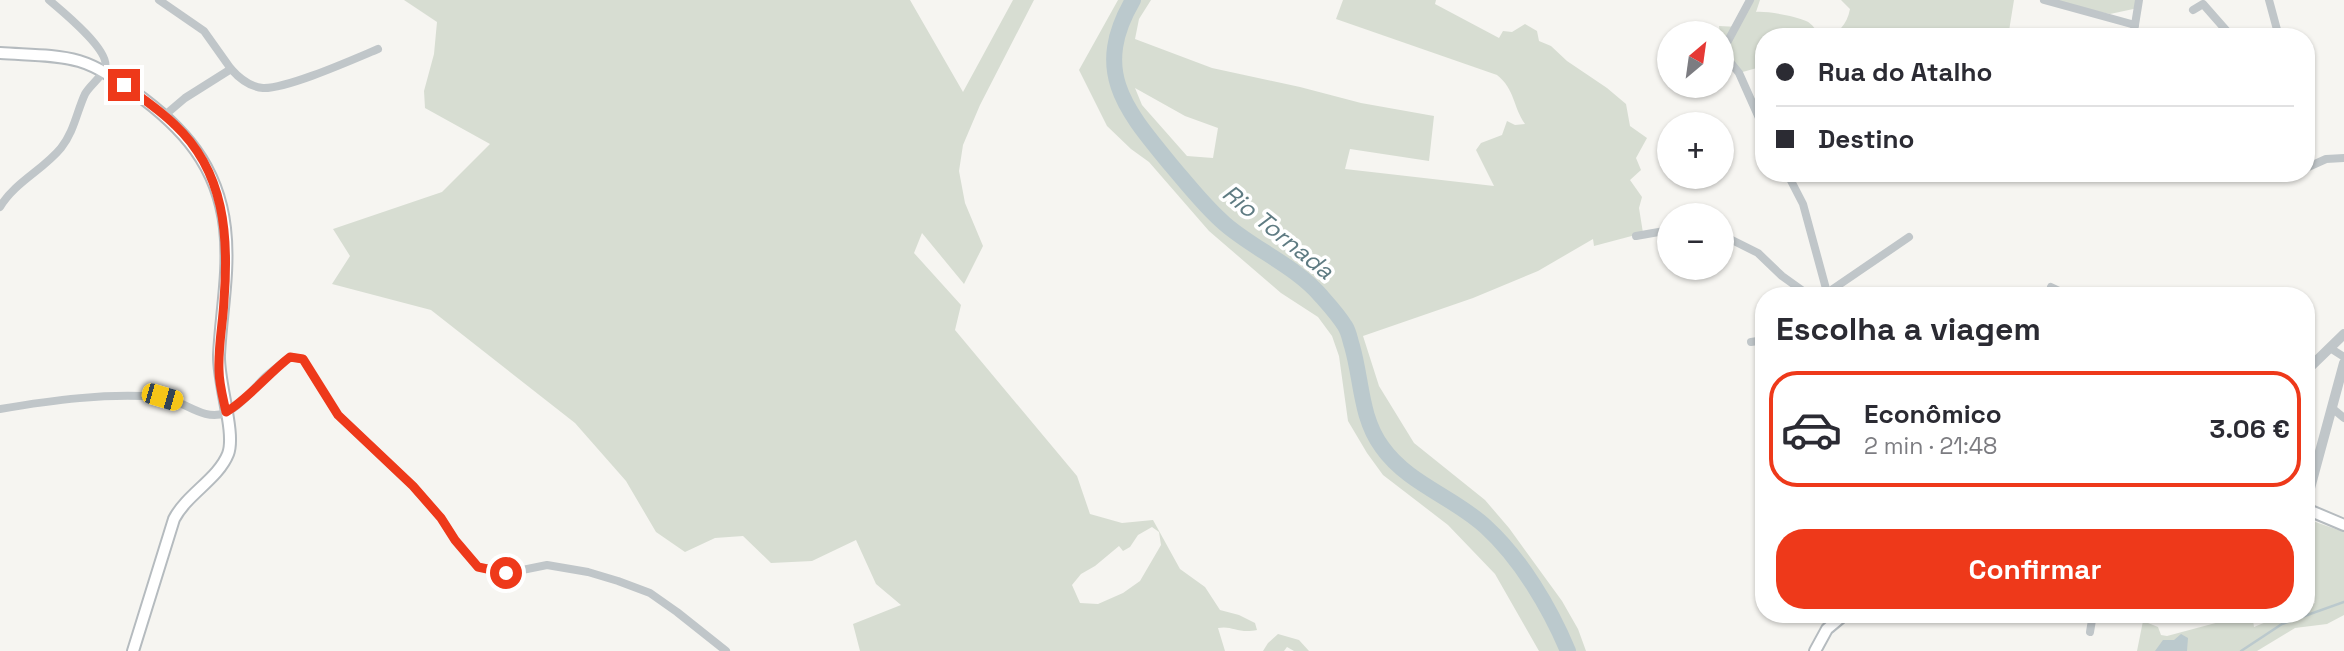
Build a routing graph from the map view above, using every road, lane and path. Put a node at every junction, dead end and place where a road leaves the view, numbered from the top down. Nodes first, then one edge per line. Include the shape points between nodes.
1 (49, 0) edge
2 (159, 0) edge
3 (1750, 0) edge
4 (2044, 0) edge
5 (2139, 0) edge
6 (2269, 0) edge
7 (2193, 10) dead end
8 (2135, 25) junction
9 (2134, 28) edge
10 (2224, 28) edge
11 (2277, 28) edge
12 (378, 48) dead end
13 (0, 53) edge
14 (231, 69) junction
15 (103, 72) junction
16 (1755, 109) edge
17 (165, 115) junction
18 (2344, 158) edge
19 (2315, 164) edge
20 (1792, 182) edge
21 (0, 207) edge
22 (1657, 232) edge
23 (1636, 236) dead end
24 (1909, 237) dead end
25 (1734, 241) edge
26 (1797, 287) edge
27 (1825, 287) edge
28 (1837, 287) edge
29 (2344, 334) edge
30 (1755, 341) edge
31 (1751, 342) dead end
32 (2330, 348) junction
33 (2344, 357) edge
34 (2315, 362) edge
35 (2344, 363) edge
36 (2332, 408) junction
37 (0, 409) edge
38 (226, 412) junction
39 (2344, 418) edge
40 (2315, 470) edge
41 (2315, 513) edge
42 (2344, 525) edge
43 (1834, 623) edge
44 (2092, 623) edge
45 (2090, 632) dead end
46 (133, 651) edge
47 (726, 651) edge
48 (1815, 651) edge

1 - 15 street via 103,55
2 - 14 street via 204,31
3 - 16 street via 1722,52 1739,73
4 - 8 street
5 - 8 street
6 - 11 street
7 - 10 street via 2203,4
8 - 9 street
12 - 14 street via 264,88 250,85
13 - 15 main road via 68,59
14 - 17 street
15 - 17 main road
15 - 21 street via 87,90 68,139
17 - 38 main road via 200,156 224,216 226,269 219,363
18 - 19 street
20 - 27 street via 1803,204
22 - 23 street
24 - 28 street
25 - 26 street via 1758,253
29 - 32 street
30 - 31 street
32 - 33 street
32 - 34 street
35 - 36 street
36 - 39 street
36 - 40 street
37 - 38 street via 67,398 162,397 208,415
38 - 46 main road via 231,436 228,454 174,519
38 - 47 street via 290,357 303,359 338,415 413,486 478,567 506,573 547,565 618,581 650,593
41 - 42 main road
43 - 48 main road
44 - 45 street

